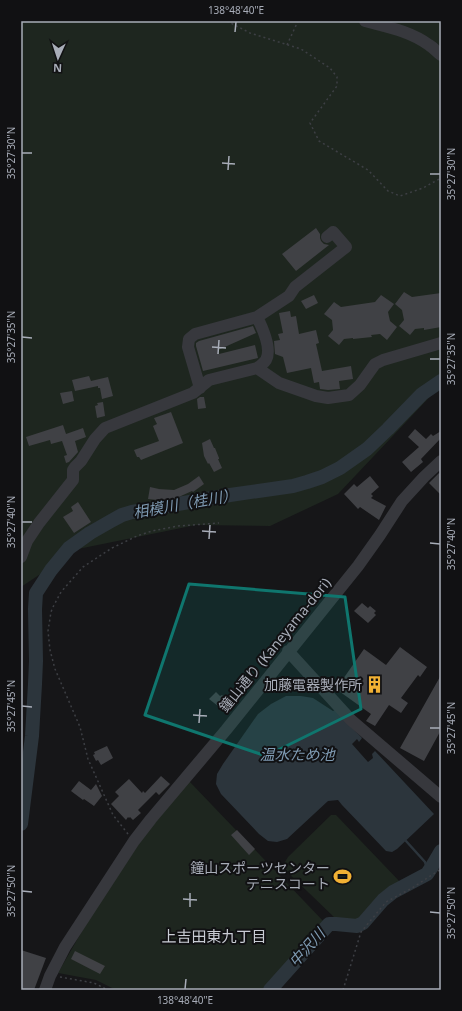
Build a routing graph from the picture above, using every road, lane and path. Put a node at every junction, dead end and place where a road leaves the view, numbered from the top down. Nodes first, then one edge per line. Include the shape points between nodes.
1 (227, 21) edge
2 (298, 21) edge
3 (365, 21) edge
4 (287, 46) junction
5 (441, 55) edge
6 (441, 178) edge
7 (327, 237) dead end
8 (257, 317) junction
9 (441, 343) edge
10 (257, 368) junction
11 (200, 388) junction
12 (441, 461) edge
13 (219, 523) dead end
14 (21, 557) edge
15 (288, 652) junction
16 (441, 797) edge
17 (134, 841) junction
18 (441, 869) edge
19 (50, 976) junction
20 (45, 990) edge
21 (108, 990) edge
22 (343, 990) edge

1 - 4 path via 250,33
2 - 4 path
3 - 5 street via 416,37
4 - 6 path via 301,50 330,68 337,77 337,86 310,123 319,141 368,170 388,191 400,196
7 - 8 street via 333,232 346,247 295,287 289,296
8 - 10 street via 264,330 268,353 266,361
8 - 11 street via 195,334 189,339 188,347
9 - 10 street via 383,360 375,364 360,385 349,395 328,398 279,383
10 - 11 street via 208,380
11 - 14 street via 105,428 73,470 73,480 39,523 27,541
12 - 15 street, 鐘山通り (Kaneyama-dori) via 402,501 358,566
13 - 17 path via 152,531 112,548 83,568 61,592 51,612 48,632 55,668 80,727 88,759 113,815
15 - 16 street via 351,720
15 - 17 street, 鐘山通り (Kaneyama-dori)
17 - 19 street, 鐘山通り (Kaneyama-dori) via 65,947
18 - 22 path via 386,902 361,932
19 - 20 street, 鐘山通り (Kaneyama-dori)
19 - 21 path via 94,982

